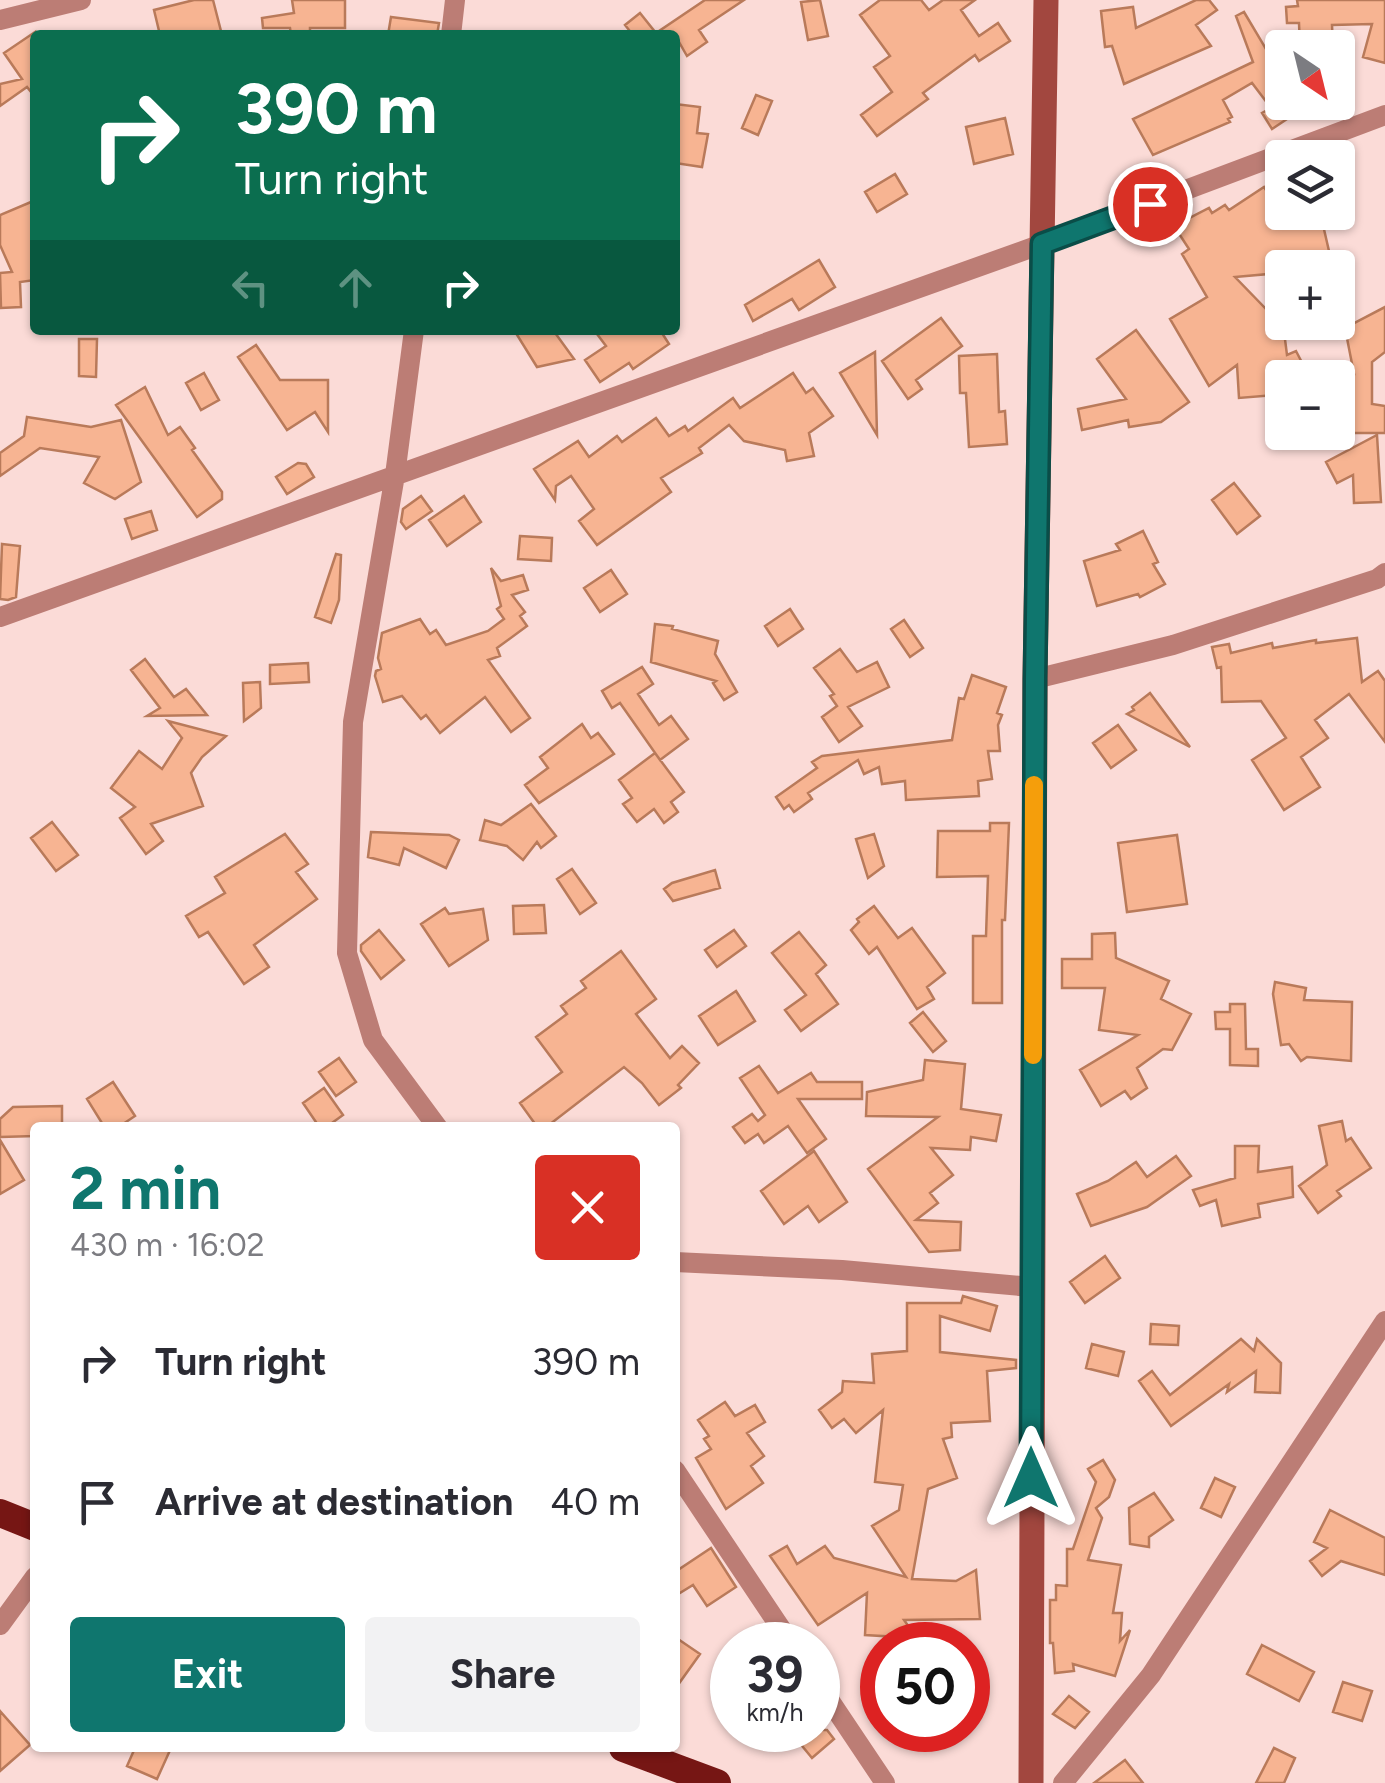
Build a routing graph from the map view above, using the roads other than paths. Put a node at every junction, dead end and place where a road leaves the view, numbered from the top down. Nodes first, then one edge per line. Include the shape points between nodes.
1 (81, 0) edge
2 (455, 0) edge
3 (1046, 0) edge
4 (0, 20) edge
5 (452, 30) edge
6 (1385, 115) edge
7 (1042, 244) junction
8 (413, 335) edge
9 (395, 475) junction
10 (1385, 573) edge
11 (0, 617) edge
12 (1035, 679) junction
13 (434, 1122) edge
14 (680, 1262) edge
15 (1031, 1287) junction
16 (1385, 1321) edge
17 (680, 1477) edge
18 (0, 1514) edge
19 (30, 1525) edge
20 (30, 1584) edge
21 (777, 1622) edge
22 (0, 1625) edge
23 (840, 1716) edge
24 (634, 1752) edge
25 (717, 1783) edge
26 (885, 1783) edge
27 (1031, 1783) edge
28 (1063, 1783) edge

1 - 4 street
2 - 5 street
3 - 7 main road
6 - 7 street
7 - 9 street
7 - 12 main road
8 - 9 street
9 - 11 street
9 - 13 street via 353,722 347,953 374,1040
10 - 12 street via 1173,645
12 - 15 main road
14 - 15 street
15 - 27 main road
16 - 28 street via 1152,1675
17 - 21 street
18 - 19 highway
20 - 22 street
23 - 26 street
24 - 25 highway

